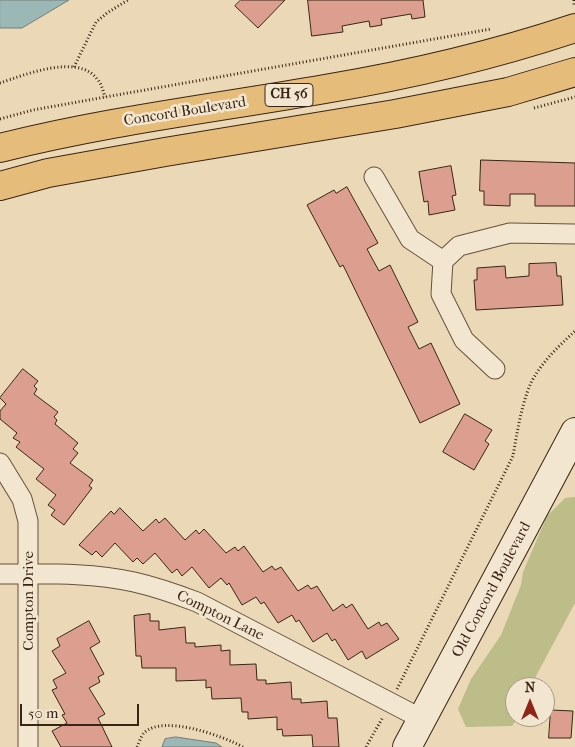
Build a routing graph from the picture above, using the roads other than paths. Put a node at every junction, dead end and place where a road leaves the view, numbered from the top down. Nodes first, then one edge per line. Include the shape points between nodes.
1 (572, 20) edge
2 (575, 72) edge
3 (0, 148) edge
4 (374, 177) dead end
5 (0, 186) edge
6 (575, 234) edge
7 (443, 261) junction
8 (495, 369) dead end
9 (573, 444) edge
10 (0, 463) edge
11 (0, 574) edge
12 (29, 574) junction
13 (422, 719) junction
14 (28, 747) edge
15 (408, 747) edge

1 - 3 main road, Concord Boulevard / CH 56 via 533,42 423,70 125,121
2 - 5 main road, CH 56 via 508,92 145,155 48,173
4 - 7 street via 410,239
6 - 7 street via 510,233 459,246
7 - 8 street via 441,294 464,340
9 - 13 street, Old Concord Boulevard
10 - 12 street, Compton Drive via 26,510
11 - 12 street, Compton Lane
12 - 13 street, Compton Lane via 115,578 165,590 197,602
12 - 14 street, Compton Drive
13 - 15 street, Old Concord Boulevard

